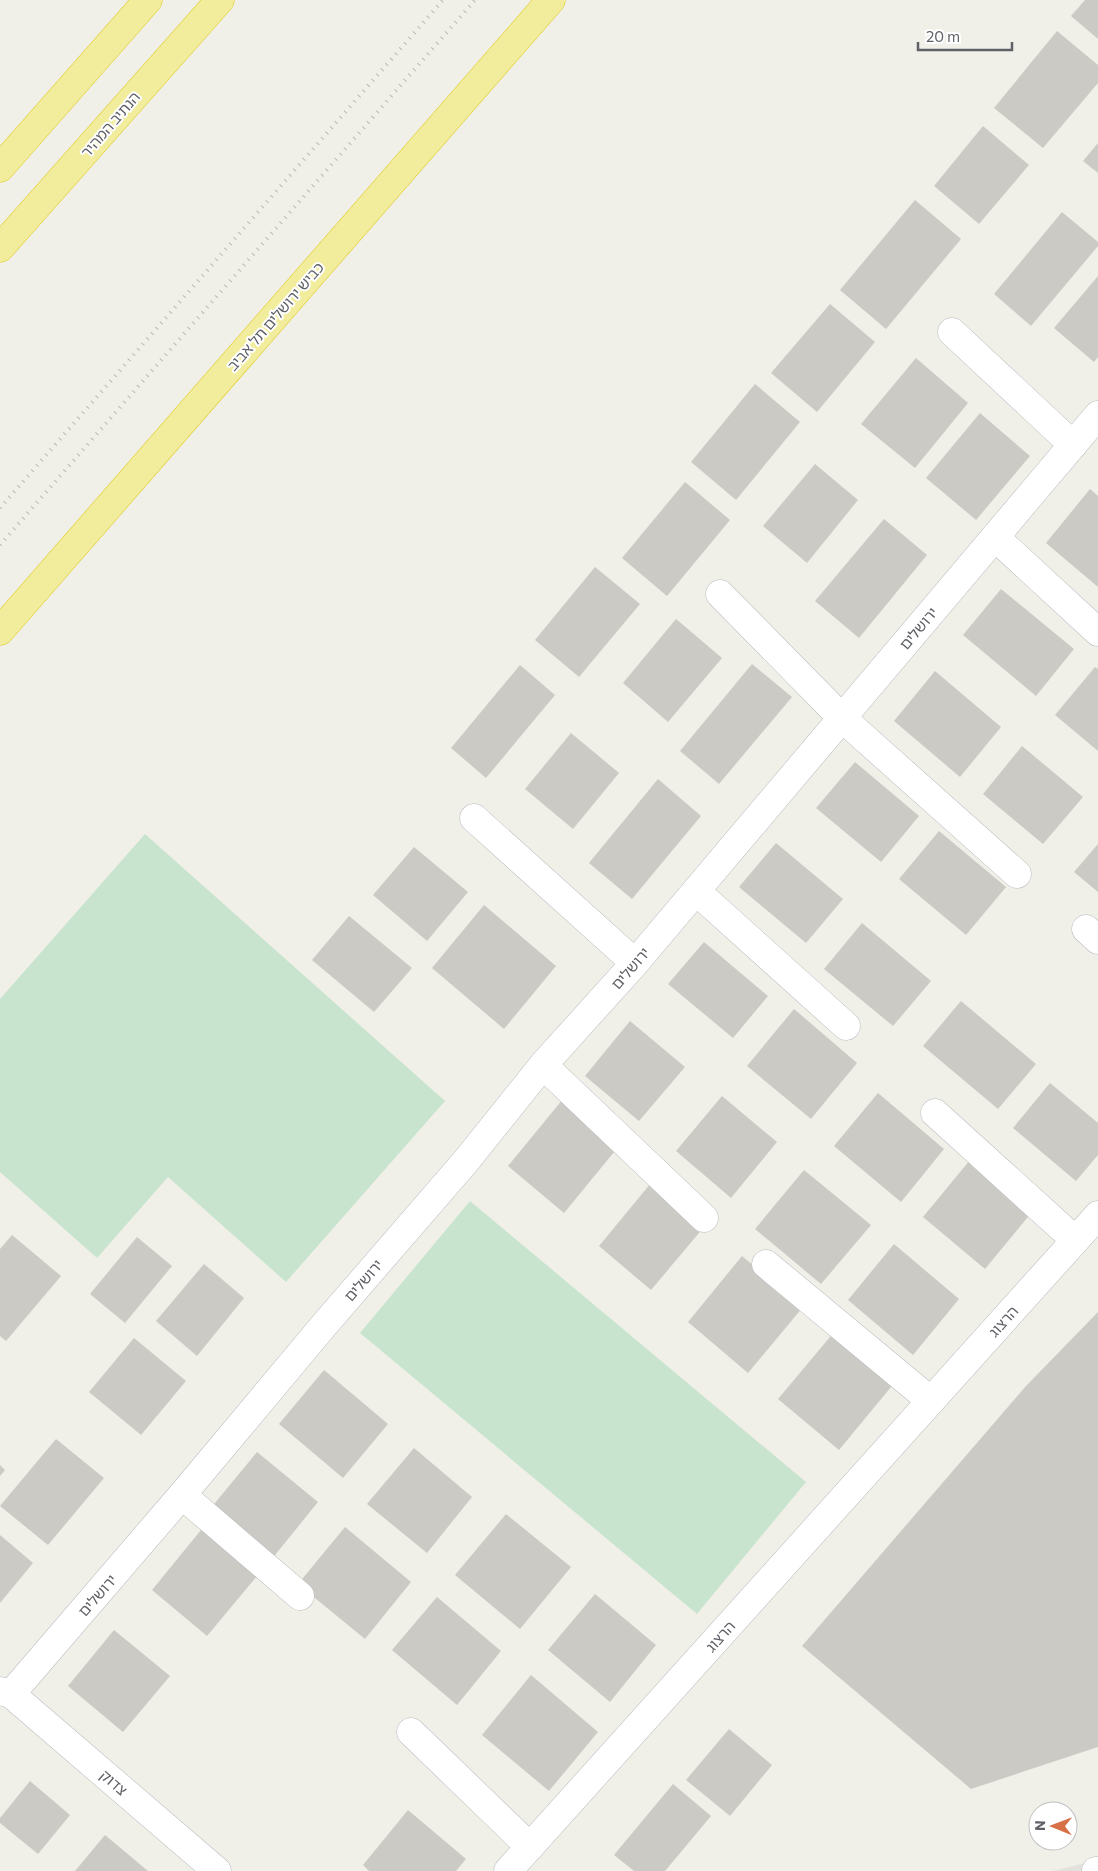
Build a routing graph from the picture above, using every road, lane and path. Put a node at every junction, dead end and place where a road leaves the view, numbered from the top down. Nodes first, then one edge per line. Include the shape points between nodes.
1 (148, 0) edge
2 (220, 0) edge
3 (551, 0) edge
4 (0, 168) edge
5 (0, 248) edge
6 (952, 332) dead end
7 (1098, 415) edge
8 (1073, 445) junction
9 (995, 538) junction
10 (720, 594) dead end
11 (0, 631) edge
12 (1098, 632) edge
13 (842, 718) junction
14 (474, 818) dead end
15 (1017, 874) dead end
16 (696, 891) junction
17 (635, 963) junction
18 (846, 1026) dead end
19 (544, 1065) junction
20 (935, 1113) dead end
21 (1098, 1215) edge
22 (704, 1218) dead end
23 (1075, 1240) junction
24 (766, 1264) dead end
25 (931, 1401) junction
26 (182, 1495) junction
27 (300, 1596) dead end
28 (6, 1692) edge
29 (411, 1732) dead end
30 (530, 1847) junction
31 (217, 1871) edge
32 (508, 1871) edge

1 - 4 highway
2 - 5 highway, הנתיב המהיר
3 - 11 highway, כביש ירושלים תל אביב
6 - 8 street
7 - 8 street, ירושלים
8 - 9 street, ירושלים
9 - 12 street
9 - 13 street, ירושלים
10 - 13 street
13 - 15 street
13 - 16 street, ירושלים
14 - 17 street
16 - 17 street, ירושלים
16 - 18 street
17 - 19 street, ירושלים
19 - 22 street
19 - 26 street, ירושלים
20 - 23 street
21 - 23 street, הרצוג
23 - 25 street, הרצוג
24 - 25 street
25 - 30 street, הרצוג
26 - 27 street
26 - 28 street, ירושלים
28 - 31 street, צדוק
29 - 30 street
30 - 32 street, הרצוג

